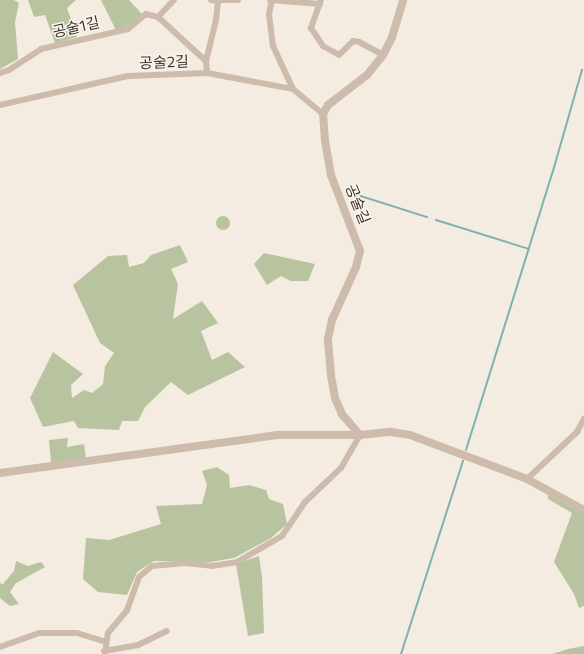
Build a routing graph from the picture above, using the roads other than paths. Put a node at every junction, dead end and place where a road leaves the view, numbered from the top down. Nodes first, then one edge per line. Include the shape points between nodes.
1 (174, 0) edge
2 (211, 0) edge
3 (238, 0) edge
4 (271, 0) edge
5 (403, 0) edge
6 (218, 1) junction
7 (320, 2) edge
8 (158, 17) junction
9 (383, 55) junction
10 (206, 61) junction
11 (0, 73) edge
12 (207, 73) junction
13 (293, 89) junction
14 (0, 105) edge
15 (323, 114) junction
16 (584, 419) edge
17 (360, 435) junction
18 (0, 473) edge
19 (527, 479) junction
20 (584, 510) edge
21 (167, 631) dead end
22 (106, 642) junction
23 (0, 647) edge
24 (104, 652) edge

1 - 8 street
2 - 6 street
3 - 6 street
4 - 7 street
4 - 13 street via 269,25 273,46 279,64
5 - 9 street via 392,37
6 - 10 street
7 - 9 street via 311,28 323,46 339,54 353,41
8 - 10 street
8 - 11 street, 공술1길 via 146,14 128,29 41,49
9 - 15 street via 367,75 328,105
10 - 12 street
12 - 13 street, 공술2길
12 - 14 street, 공술2길 via 128,76
13 - 15 street, 공술2길
15 - 17 street, 공술길 via 324,141 331,175 360,251 356,267 332,320 328,339 330,375 342,414
16 - 19 street via 576,432
17 - 18 street via 278,435 11,474
17 - 19 street via 392,432 410,434
17 - 22 street via 341,468 306,502 282,536 237,562 212,566 185,563 149,568 139,577 128,610 112,626
19 - 20 street
21 - 24 street via 138,645
22 - 23 street via 77,633 39,633
22 - 24 street

